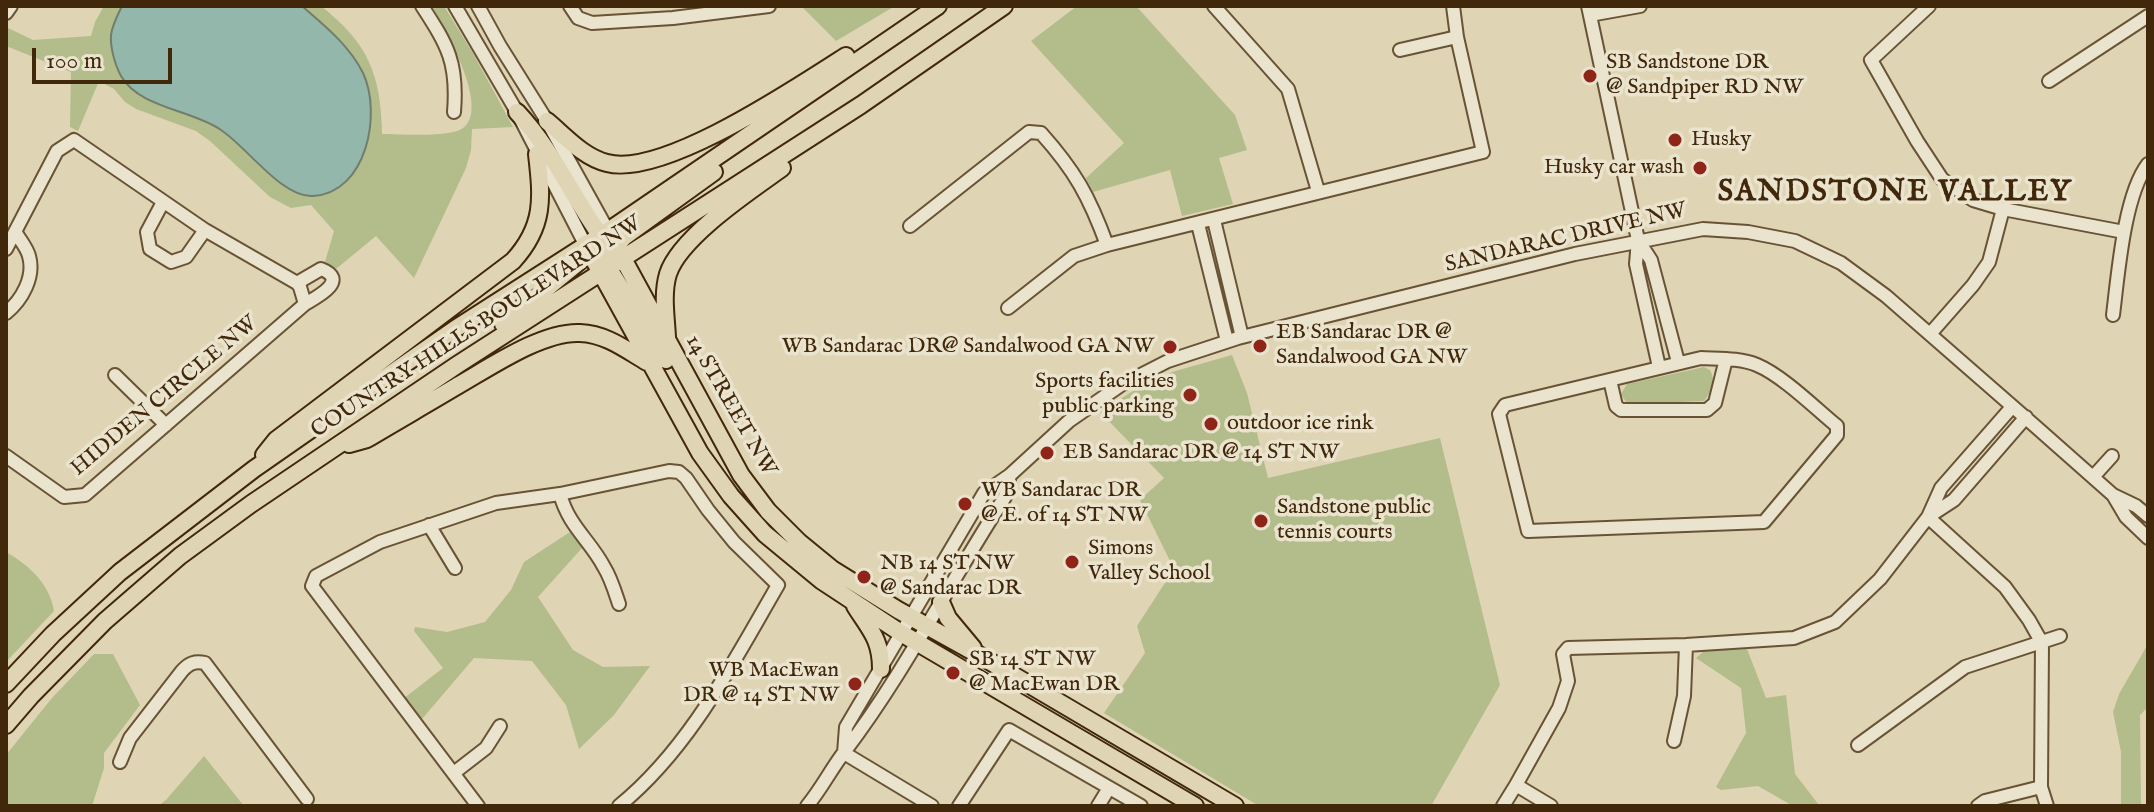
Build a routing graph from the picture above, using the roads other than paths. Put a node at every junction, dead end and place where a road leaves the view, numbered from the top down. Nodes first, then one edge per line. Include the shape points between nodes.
1 (11, 6) edge
2 (422, 6) edge
3 (455, 6) edge
4 (478, 6) edge
5 (570, 6) edge
6 (769, 6) edge
7 (925, 6) edge
8 (938, 6) edge
9 (950, 6) edge
10 (1004, 6) edge
11 (1214, 6) edge
12 (1453, 6) edge
13 (1640, 6) edge
14 (1929, 6) edge
15 (1589, 11) edge
16 (6, 13) edge
17 (2148, 16) edge
18 (1457, 37) junction
19 (1400, 50) dead end
20 (2049, 81) dead end
21 (861, 105) junction
22 (454, 112) dead end
23 (517, 112) junction
24 (547, 121) junction
25 (1917, 141) junction
26 (1903, 149) dead end
27 (537, 154) junction
28 (2148, 164) edge
29 (1318, 191) junction
30 (163, 202) junction
31 (2003, 209) junction
32 (1214, 220) junction
33 (1198, 224) junction
34 (910, 226) dead end
35 (205, 230) junction
36 (2124, 232) junction
37 (16, 233) junction
38 (1638, 240) junction
39 (1107, 245) junction
40 (6, 249) edge
41 (603, 251) junction
42 (297, 283) junction
43 (305, 304) junction
44 (1008, 308) dead end
45 (6, 313) edge
46 (2113, 315) dead end
47 (1930, 334) junction
48 (1242, 337) junction
49 (667, 341) junction
50 (1227, 341) junction
51 (1726, 359) junction
52 (648, 362) junction
53 (1678, 362) junction
54 (1659, 367) junction
55 (115, 375) dead end
56 (1610, 380) junction
57 (2012, 407) junction
58 (2026, 417) junction
59 (166, 425) junction
60 (335, 447) junction
61 (6, 456) edge
62 (2112, 456) dead end
63 (254, 469) junction
64 (741, 475) junction
65 (1010, 475) junction
66 (2093, 477) junction
67 (560, 494) junction
68 (2113, 495) junction
69 (2148, 516) edge
70 (1928, 517) junction
71 (429, 525) junction
72 (2148, 538) edge
73 (455, 568) dead end
74 (849, 598) junction
75 (941, 602) junction
76 (619, 604) dead end
77 (911, 617) junction
78 (927, 626) junction
79 (901, 633) junction
80 (2060, 636) dead end
81 (917, 643) junction
82 (2042, 643) junction
83 (1686, 645) junction
84 (979, 655) junction
85 (881, 669) junction
86 (6, 684) edge
87 (6, 725) edge
88 (500, 726) dead end
89 (1674, 741) dead end
90 (1858, 745) dead end
91 (844, 753) junction
92 (120, 762) dead end
93 (455, 772) junction
94 (1516, 785) junction
95 (2041, 787) junction
96 (1109, 788) junction
97 (306, 804) edge
98 (478, 806) edge
99 (619, 806) edge
100 (807, 806) edge
101 (932, 806) edge
102 (959, 806) edge
103 (1098, 806) edge
104 (1141, 806) edge
105 (1195, 806) edge
106 (1235, 806) edge
107 (1503, 806) edge
108 (1551, 806) edge
109 (1978, 806) edge
110 (2047, 806) edge

1 - 16 street
2 - 22 street via 450,53 457,86
3 - 23 street, 14 STREET NW
4 - 24 street, 14 STREET NW
5 - 6 street via 578,18 592,23
7 - 24 main road via 794,89 658,159 604,163
8 - 41 main road, COUNTRY HILLS BOULEVARD NW
9 - 41 main road
10 - 21 main road, COUNTRY HILLS BOULEVARD NW
11 - 29 street via 1288,89
12 - 18 street
13 - 15 street
14 - 25 street via 1871,60
15 - 38 street
17 - 20 street
18 - 19 street
18 - 29 street via 1483,152
21 - 41 main road, COUNTRY HILLS BOULEVARD NW
21 - 49 main road via 689,242 668,275
23 - 27 street, 14 STREET NW
23 - 41 main road via 536,132
24 - 41 street, 14 STREET NW
25 - 26 street
25 - 31 street via 1942,179 1973,200
27 - 41 street, 14 STREET NW
27 - 63 main road via 541,202 523,250 276,440
28 - 36 street
29 - 32 street
30 - 35 street
30 - 35 street via 147,232 150,249 171,262 186,257
30 - 37 street via 74,140 57,151
31 - 36 street
31 - 47 street via 1989,262
32 - 33 street
32 - 48 street
33 - 39 street
33 - 50 street
34 - 39 street via 1029,132 1041,133 1083,186
35 - 42 street
36 - 46 street
37 - 40 street
37 - 45 street via 29,255 29,272 26,288
38 - 47 street, SANDARAC DRIVE NW via 1703,229 1795,241 1841,263
38 - 48 street, SANDARAC DRIVE NW
38 - 53 street via 1651,260
38 - 54 street via 1636,264
39 - 44 street via 1074,256
41 - 49 main road, 14 STREET NW
41 - 52 main road, 14 STREET NW
41 - 60 main road, COUNTRY HILLS BOULEVARD NW via 457,365
41 - 63 main road, COUNTRY HILLS BOULEVARD NW via 455,329
41 - 64 main road via 701,421
42 - 43 street
42 - 43 street, HIDDEN CIRCLE NW via 321,269 332,275 329,288
43 - 59 street, HIDDEN CIRCLE NW
47 - 57 street, SANDARAC DRIVE NW
48 - 50 street, SANDARAC DRIVE NW
49 - 64 main road, 14 STREET NW
50 - 65 street, SANDARAC DRIVE NW via 1168,361 1121,385 1069,421
51 - 53 street
51 - 56 street via 1715,403 1707,410 1621,410
51 - 56 street via 1756,365 1777,377 1837,426 1837,435 1764,522 1528,531 1499,414 1505,405
52 - 60 main road via 612,340 579,333 557,336 530,345 367,439
52 - 74 main road, 14 STREET NW via 731,496 765,534
53 - 54 street
54 - 56 street
55 - 59 street
57 - 58 street, SANDARAC DRIVE NW
57 - 70 street via 1941,488
58 - 66 street, SANDARAC DRIVE NW
58 - 70 street via 1954,500
59 - 61 street, HIDDEN CIRCLE NW via 85,495 64,497
60 - 87 main road, COUNTRY HILLS BOULEVARD NW via 180,556 105,621
62 - 66 street
63 - 86 main road, COUNTRY HILLS BOULEVARD NW via 120,572
64 - 77 main road, 14 STREET NW via 768,511 821,560
65 - 75 street, SANDARAC DRIVE NW via 1005,497
65 - 77 street, SANDARAC DRIVE NW via 984,493
66 - 68 street, SANDARAC DRIVE NW
67 - 71 street via 496,503
67 - 76 street via 579,534 604,566
67 - 99 street via 679,472 734,542 778,585 687,735
68 - 69 street, SANDARAC DRIVE NW
68 - 72 street, SANDARAC DRIVE NW
70 - 82 street via 2005,587
70 - 83 street via 1880,579 1835,622 1794,638
71 - 73 street
71 - 93 street via 380,542 316,576 312,586
74 - 79 main road, 14 STREET NW
74 - 85 main road via 877,640
75 - 78 street, SANDARAC DRIVE NW
75 - 84 main road
77 - 78 main road, 14 STREET NW
77 - 79 street, SANDARAC DRIVE NW
78 - 81 street, SANDARAC DRIVE NW
78 - 84 main road, 14 STREET NW
79 - 81 main road, 14 STREET NW
79 - 85 street, SANDARAC DRIVE NW
80 - 82 street
81 - 91 street, SANDARAC DRIVE NW
81 - 105 main road, 14 STREET NW
82 - 90 street via 1965,667
82 - 95 street
83 - 89 street via 1684,696
83 - 94 street via 1568,648 1563,654 1568,681 1559,708
84 - 106 main road, 14 STREET NW
85 - 91 street, SANDARAC DRIVE NW via 846,727
88 - 93 street via 486,748
91 - 100 street
91 - 101 street
92 - 97 street via 130,738 182,671 205,663
93 - 98 street
94 - 107 street
94 - 108 street
95 - 109 street
95 - 110 street
96 - 102 street via 1009,730
96 - 103 street
96 - 104 street

